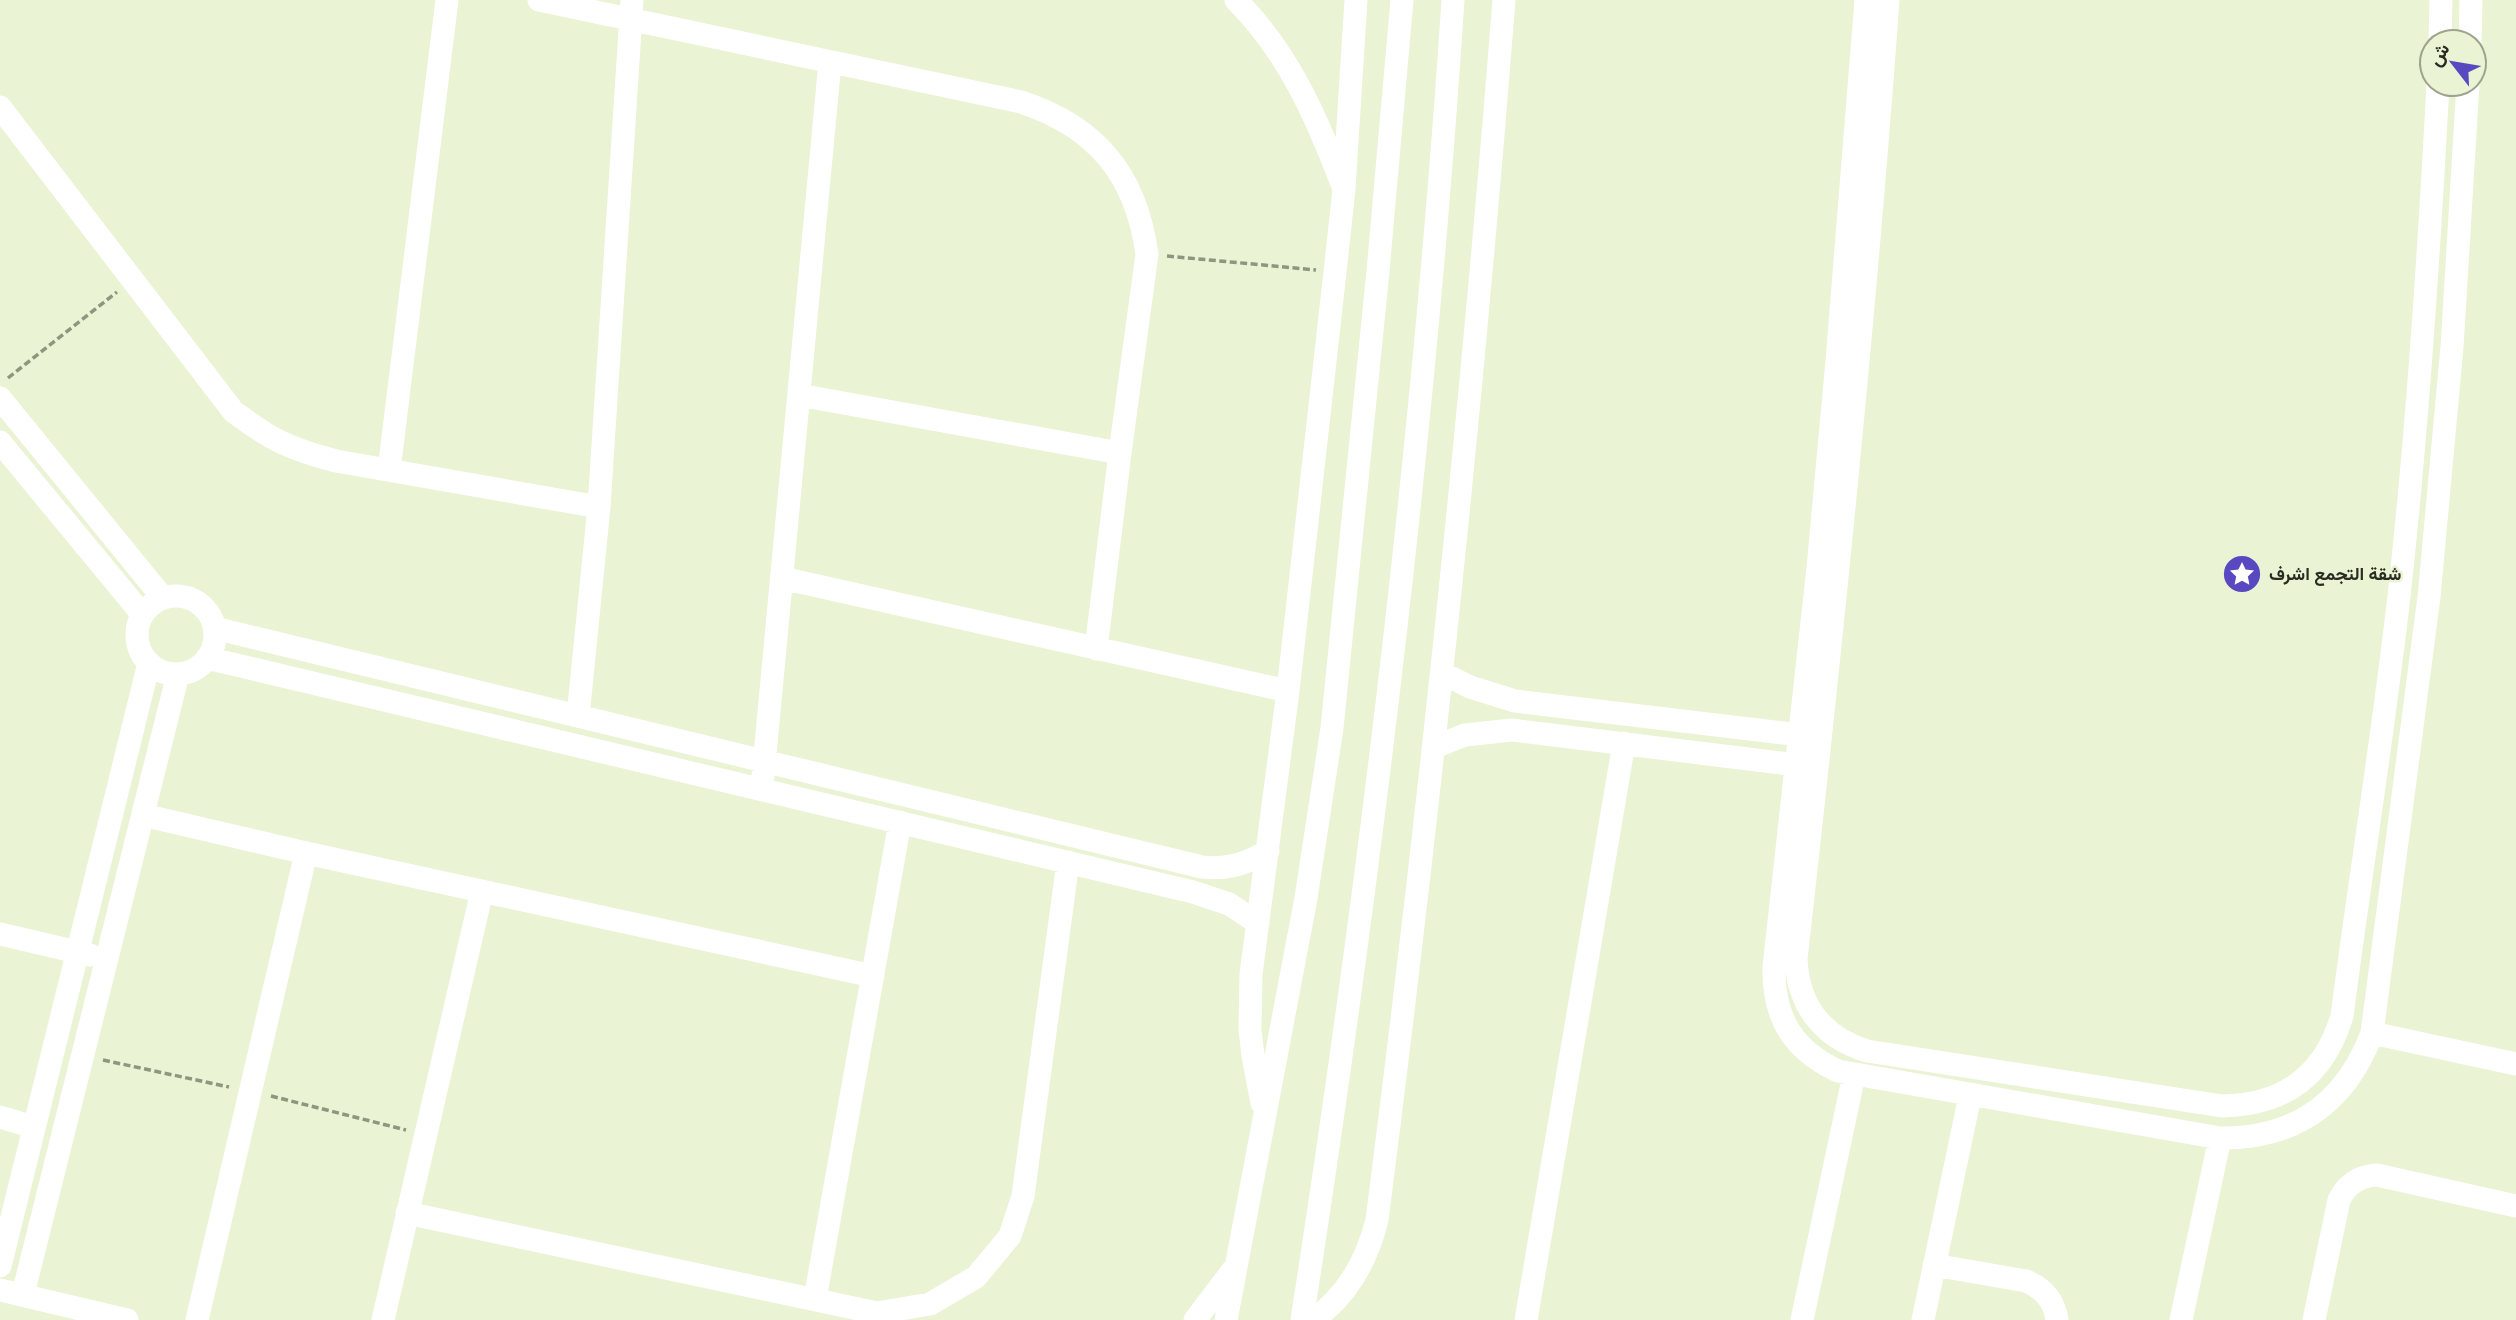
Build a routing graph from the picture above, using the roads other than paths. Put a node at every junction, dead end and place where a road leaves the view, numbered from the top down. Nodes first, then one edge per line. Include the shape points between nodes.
1 (447, 0) edge
2 (539, 0) edge
3 (1236, 0) edge
4 (1356, 0) edge
5 (1402, 0) edge
6 (1453, 0) edge
7 (1504, 0) edge
8 (1866, 0) edge
9 (1888, 0) edge
10 (2441, 0) edge
11 (2471, 0) edge
12 (631, 10) edge
13 (2440, 28) edge
14 (2470, 28) edge
15 (830, 62) junction
16 (2437, 98) edge
17 (2467, 98) edge
18 (0, 107) edge
19 (1344, 189) junction
20 (2422, 346) junction
21 (2452, 347) junction
22 (799, 395) junction
23 (0, 398) edge
24 (0, 442) edge
25 (1120, 453) junction
26 (389, 470) junction
27 (599, 507) junction
28 (782, 579) junction
29 (163, 598) junction
30 (142, 614) junction
31 (214, 628) junction
32 (1096, 649) junction
33 (207, 658) junction
34 (149, 663) junction
35 (1442, 673) junction
36 (178, 674) junction
37 (1288, 691) junction
38 (1500, 698) junction
39 (1580, 709) junction
40 (578, 716) junction
41 (1498, 730) junction
42 (1800, 736) junction
43 (1577, 737) junction
44 (1624, 743) junction
45 (1434, 747) junction
46 (765, 762) junction
47 (1803, 772) junction
48 (762, 790) junction
49 (143, 815) junction
50 (900, 822) junction
51 (1268, 851) junction
52 (306, 853) junction
53 (1068, 862) junction
54 (482, 891) junction
55 (2359, 899) junction
56 (2390, 902) junction
57 (1258, 923) junction
58 (0, 934) edge
59 (78, 952) junction
60 (107, 959) junction
61 (873, 976) junction
62 (2372, 1033) junction
63 (2516, 1064) edge
64 (1854, 1075) junction
65 (1970, 1096) junction
66 (1264, 1110) junction
67 (0, 1117) edge
68 (34, 1126) junction
69 (2220, 1138) junction
70 (2516, 1206) edge
71 (407, 1213) junction
72 (1934, 1265) junction
73 (0, 1266) edge
74 (1234, 1268) junction
75 (0, 1290) edge
76 (23, 1294) junction
77 (815, 1299) junction
78 (841, 1313) edge
79 (127, 1320) edge
80 (197, 1320) edge
81 (383, 1320) edge
82 (1195, 1320) edge
83 (1226, 1320) edge
84 (1302, 1320) edge
85 (1313, 1320) edge
86 (1527, 1320) edge
87 (1802, 1320) edge
88 (1923, 1320) edge
89 (2057, 1320) edge
90 (2181, 1320) edge
91 (2314, 1320) edge

1 - 26 street
2 - 12 street
3 - 19 street via 1267,36 1305,94
4 - 19 street
5 - 66 street via 1332,728 1306,898
6 - 84 street via 1423,374 1388,701
7 - 35 street
8 - 42 street
9 - 47 street via 1859,364
10 - 13 street
11 - 14 street
12 - 15 street
12 - 27 street
15 - 22 street
15 - 25 street via 1046,110 1069,122 1109,157 1136,202 1147,254
16 - 20 street
17 - 21 street
18 - 26 street via 233,411 264,435 299,452
19 - 37 street
20 - 21 street
20 - 55 street via 2399,593
21 - 56 street via 2429,597
22 - 25 street
22 - 28 street
23 - 29 street
24 - 30 street
25 - 32 street
26 - 27 street
27 - 40 street
28 - 32 street
28 - 46 street
29 - 30 street
29 - 31 street via 174,595 196,601 211,617
30 - 34 street via 138,645
31 - 33 street
31 - 40 street
32 - 37 street
33 - 36 street
33 - 48 street
34 - 36 street
34 - 59 street
35 - 38 street
35 - 45 street
36 - 49 street
37 - 51 street
38 - 39 street
38 - 41 street
39 - 42 street
39 - 43 street
40 - 46 street
41 - 43 street
41 - 45 street via 1465,735
42 - 47 street
43 - 44 street
44 - 47 street
44 - 86 street
45 - 85 street via 1377,1220 1356,1275
46 - 48 street
46 - 51 street via 1202,867 1240,865
47 - 55 street via 1797,975 1806,1004 1825,1029 1867,1051 2222,1106 2258,1103 2306,1078 2329,1050 2342,1016
47 - 64 street via 1774,967 1775,1000 1788,1030 1810,1055
48 - 50 street
49 - 52 street
49 - 60 street
50 - 53 street
50 - 61 street
51 - 57 street
52 - 54 street
52 - 80 street
53 - 57 street via 1212,897
53 - 78 street via 1023,1196 1010,1236 976,1277 930,1304 877,1313
54 - 61 street
54 - 71 street
55 - 56 street
56 - 62 street
57 - 66 street via 1250,1029
58 - 59 street
59 - 60 street
59 - 68 street
60 - 76 street
61 - 77 street
62 - 63 street
62 - 69 street via 2347,1082 2306,1119 2264,1135
64 - 65 street
64 - 87 street
65 - 69 street
65 - 72 street
66 - 74 street
67 - 68 street
68 - 73 street
69 - 90 street
70 - 91 street via 2376,1175 2361,1177 2339,1200
71 - 77 street
71 - 81 street
72 - 88 street
72 - 89 street via 2036,1285 2050,1300
74 - 82 street
74 - 83 street
75 - 76 street
76 - 79 street
77 - 78 street

